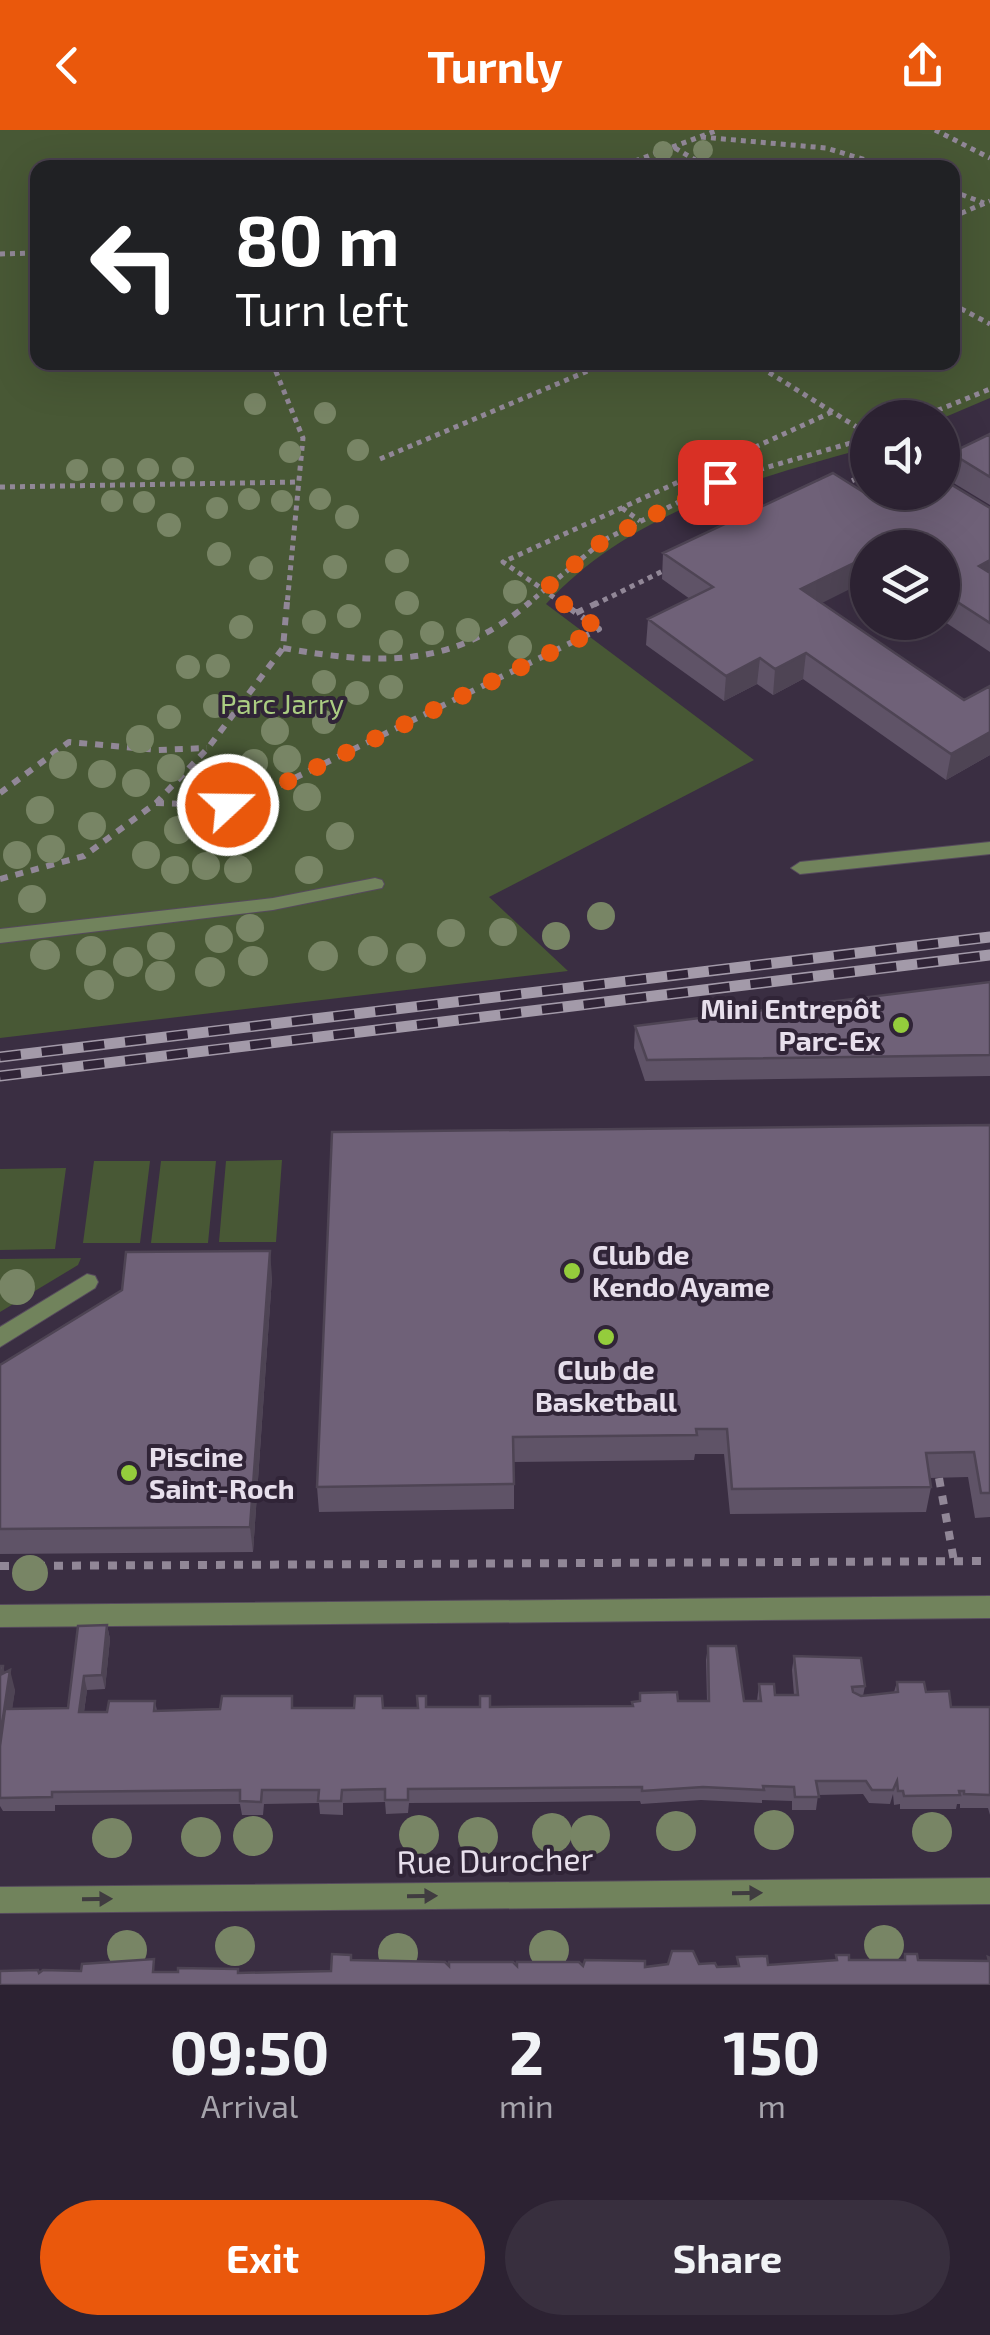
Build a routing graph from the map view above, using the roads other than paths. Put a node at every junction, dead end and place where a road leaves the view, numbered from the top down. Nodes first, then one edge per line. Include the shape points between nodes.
1 (990, 848) edge
2 (800, 868) dead end
3 (375, 884) dead end
4 (0, 936) edge
5 (86, 1282) dead end
6 (0, 1338) edge
7 (990, 1607) edge
8 (0, 1616) edge
9 (990, 1891) edge
10 (0, 1900) edge

1 - 2 street
3 - 4 street via 272,904
5 - 6 street
7 - 8 street
10 -> 9 street, Rue Durocher

